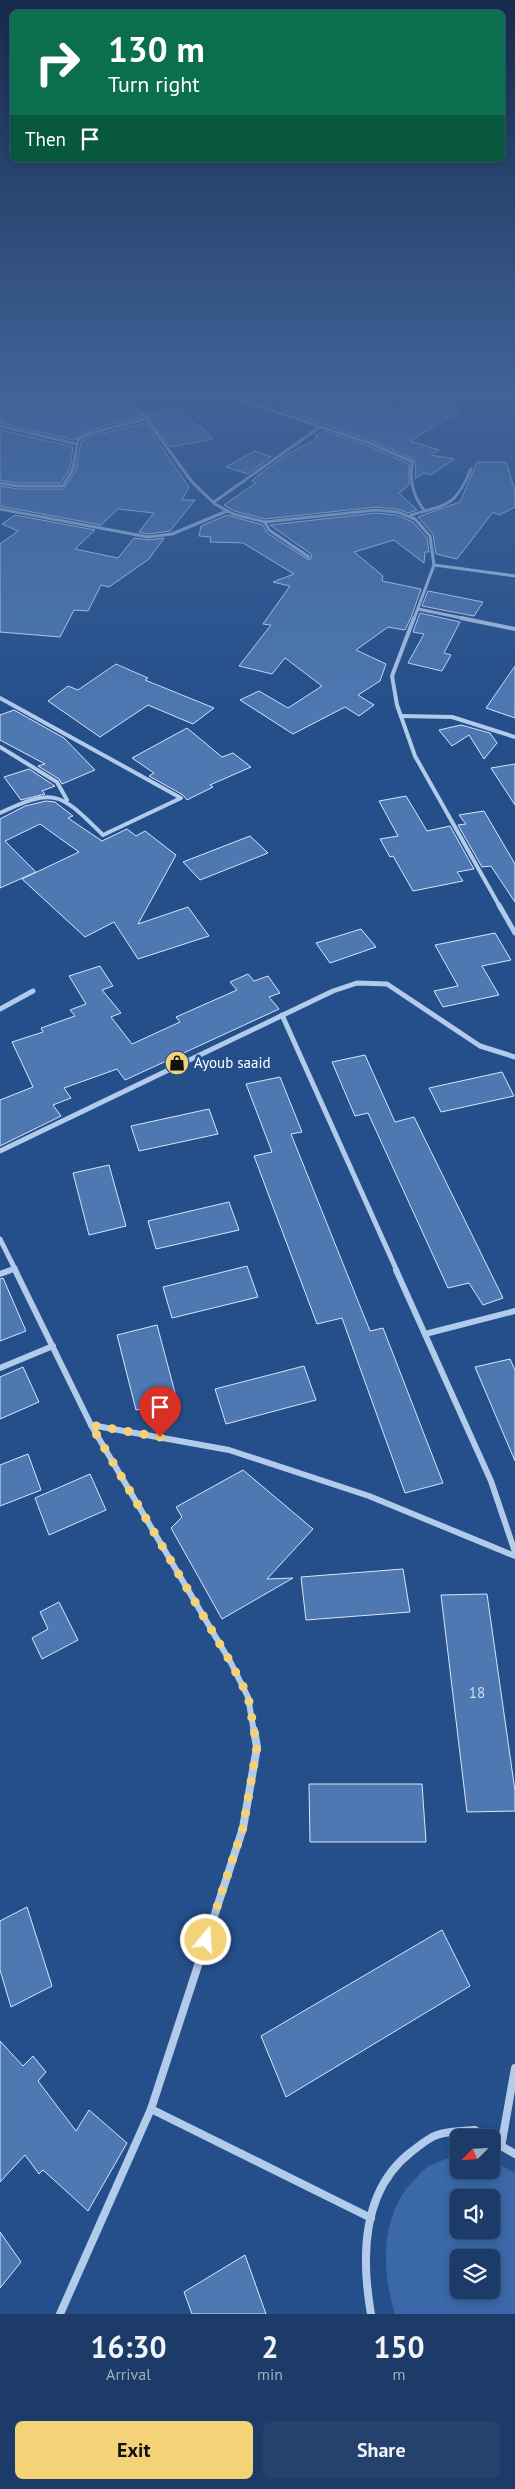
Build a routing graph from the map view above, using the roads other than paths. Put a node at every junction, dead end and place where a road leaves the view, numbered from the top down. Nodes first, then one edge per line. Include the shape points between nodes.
1 (211, 499) edge
2 (218, 499) edge
3 (416, 499) edge
4 (452, 499) edge
5 (214, 502) junction
6 (0, 509) edge
7 (227, 511) junction
8 (425, 511) junction
9 (411, 515) junction
10 (265, 522) junction
11 (309, 557) dead end
12 (434, 565) junction
13 (515, 576) edge
14 (418, 609) junction
15 (515, 629) edge
16 (0, 698) edge
17 (401, 716) junction
18 (515, 736) edge
19 (0, 747) edge
20 (66, 800) junction
21 (1, 811) edge
22 (515, 933) edge
23 (33, 991) dead end
24 (0, 1009) edge
25 (282, 1015) junction
26 (515, 1057) edge
27 (0, 1151) edge
28 (0, 1239) edge
29 (15, 1268) junction
30 (0, 1274) edge
31 (515, 1311) edge
32 (425, 1334) junction
33 (54, 1346) junction
34 (0, 1368) edge
35 (91, 1425) junction
36 (515, 1552) edge
37 (515, 1556) edge
38 (515, 2068) edge
39 (151, 2109) junction
40 (450, 2133) edge
41 (502, 2147) joint
42 (515, 2154) edge
43 (371, 2218) junction
44 (60, 2314) edge
45 (371, 2314) edge

1 - 5 street
2 - 5 street
3 - 8 street
4 - 8 street
5 - 7 street
6 - 7 street via 148,537 172,534
7 - 10 street
8 - 9 street
9 - 10 street via 345,511
9 - 12 street via 430,535
10 - 11 street via 269,530
12 - 13 street
12 - 14 street
14 - 15 street
14 - 17 street via 392,676
16 - 20 street via 181,798 103,835
17 - 18 street via 452,717
17 - 22 street via 414,756
19 - 20 street via 52,778 62,788
20 - 21 street via 52,795 35,796
23 - 24 street
25 - 26 street via 357,983 387,984 480,1046
25 - 27 street
25 - 32 street
28 - 29 street
29 - 30 street
29 - 33 street
31 - 32 street
32 - 36 street via 491,1481
33 - 34 street
33 - 35 street
35 - 37 street via 229,1450 369,1496
35 - 39 street via 231,1663 248,1696 257,1747 243,1828
38 - 41 street
39 - 43 street
39 - 44 street
40 - 43 street via 436,2135 404,2155 379,2190
41 - 42 street
43 - 45 street via 365,2235 365,2287

